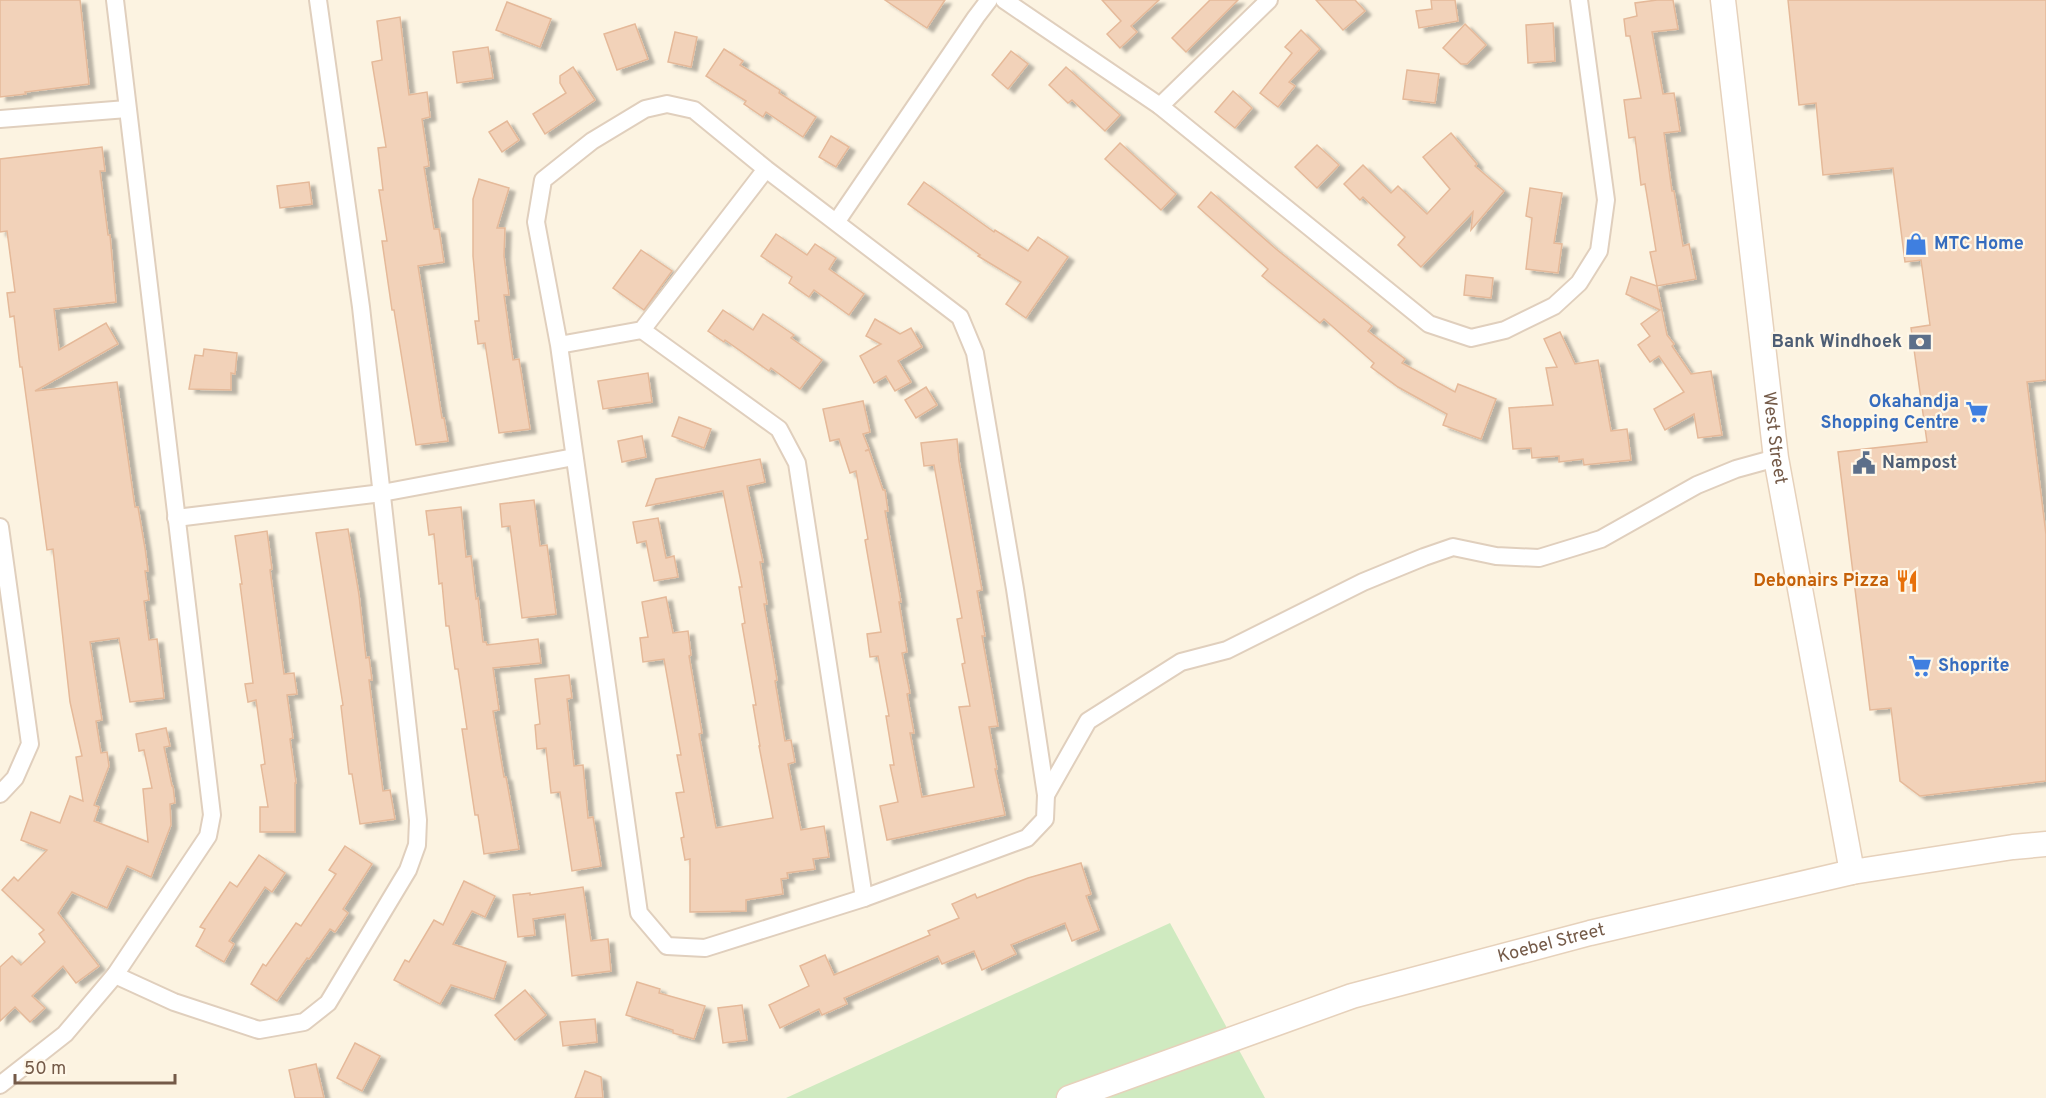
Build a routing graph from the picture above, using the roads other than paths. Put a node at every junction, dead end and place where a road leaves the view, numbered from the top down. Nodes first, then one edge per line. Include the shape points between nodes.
1 (115, 0) edge
2 (318, 0) edge
3 (989, 0) edge
4 (1004, 0) edge
5 (1269, 0) edge
6 (1579, 0) edge
7 (1723, 0) edge
8 (1160, 106) junction
9 (127, 110) junction
10 (0, 119) edge
11 (766, 169) junction
12 (837, 221) junction
13 (642, 330) junction
14 (559, 345) junction
15 (574, 457) junction
16 (1776, 458) junction
17 (382, 493) junction
18 (176, 518) junction
19 (0, 527) edge
20 (0, 794) edge
21 (1046, 795) junction
22 (2046, 844) edge
23 (1852, 872) junction
24 (864, 898) junction
25 (115, 975) junction
26 (0, 1084) edge
27 (1070, 1098) edge

1 - 9 street
2 - 17 street via 361,307
3 - 12 street
4 - 8 street
5 - 8 street
6 - 8 street via 1606,200 1599,251 1580,284 1554,306 1506,330 1471,338 1429,324
7 - 16 main road, West Street
9 - 10 street
9 - 18 street
11 - 12 street
11 - 13 street
11 - 14 street via 694,110 667,104 645,109 592,141 543,180 536,222
12 - 21 street via 960,317 975,352
13 - 14 street
13 - 24 street via 779,429 797,463
14 - 15 street
15 - 17 street
15 - 24 street via 639,913 667,946 705,948
16 - 21 street via 1697,485 1601,539 1539,558 1496,556 1453,547 1363,582 1227,650 1182,662 1088,721
16 - 23 main road, West Street
17 - 18 street
17 - 25 street via 418,820 417,845 408,870 327,1003 304,1022 259,1030 174,1002
18 - 25 street via 212,815 208,836
19 - 20 street via 30,744 15,778
21 - 24 street via 1045,819 1027,838
22 - 23 main road, Koebel Street
23 - 27 main road, Koebel Street via 1590,933 1352,996
25 - 26 street via 65,1034

